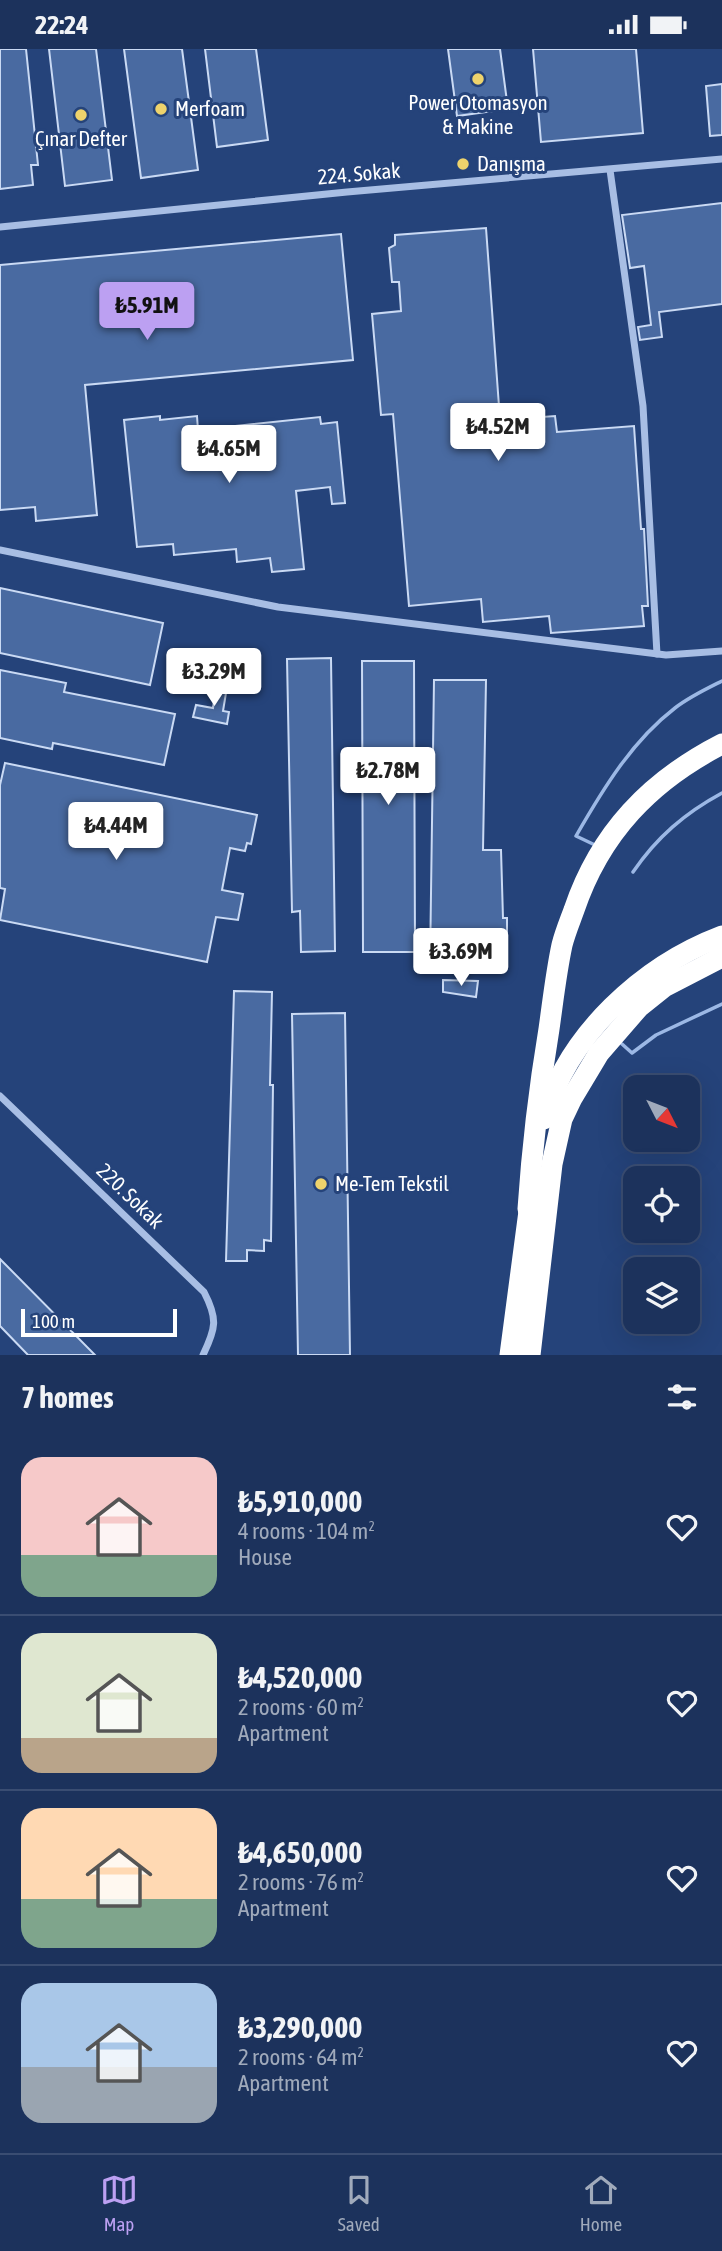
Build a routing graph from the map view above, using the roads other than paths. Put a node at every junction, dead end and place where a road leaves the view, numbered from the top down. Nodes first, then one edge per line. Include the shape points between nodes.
1 (722, 159) edge
2 (610, 170) junction
3 (0, 227) edge
4 (0, 550) edge
5 (722, 650) edge
6 (657, 654) junction
7 (722, 744) edge
8 (722, 936) edge
9 (722, 957) edge
10 (722, 965) edge
11 (664, 987) junction
12 (0, 1096) edge
13 (528, 1209) junction
14 (203, 1355) edge
15 (510, 1355) edge
16 (530, 1355) edge

1 - 2 street, 224. Sokak
2 - 3 street, 224. Sokak
2 - 6 street via 643,406
4 - 6 street via 278,607
5 - 6 street
7 - 13 highway via 696,757 645,797 609,837 581,889 558,967
8 - 13 highway via 653,972 618,1002 583,1042 545,1116
9 - 11 highway
10 - 11 highway
11 - 16 highway via 639,1007 598,1053 562,1119 552,1164
12 - 14 street, 220. Sokak via 204,1292 214,1312 214,1332
13 - 15 highway

